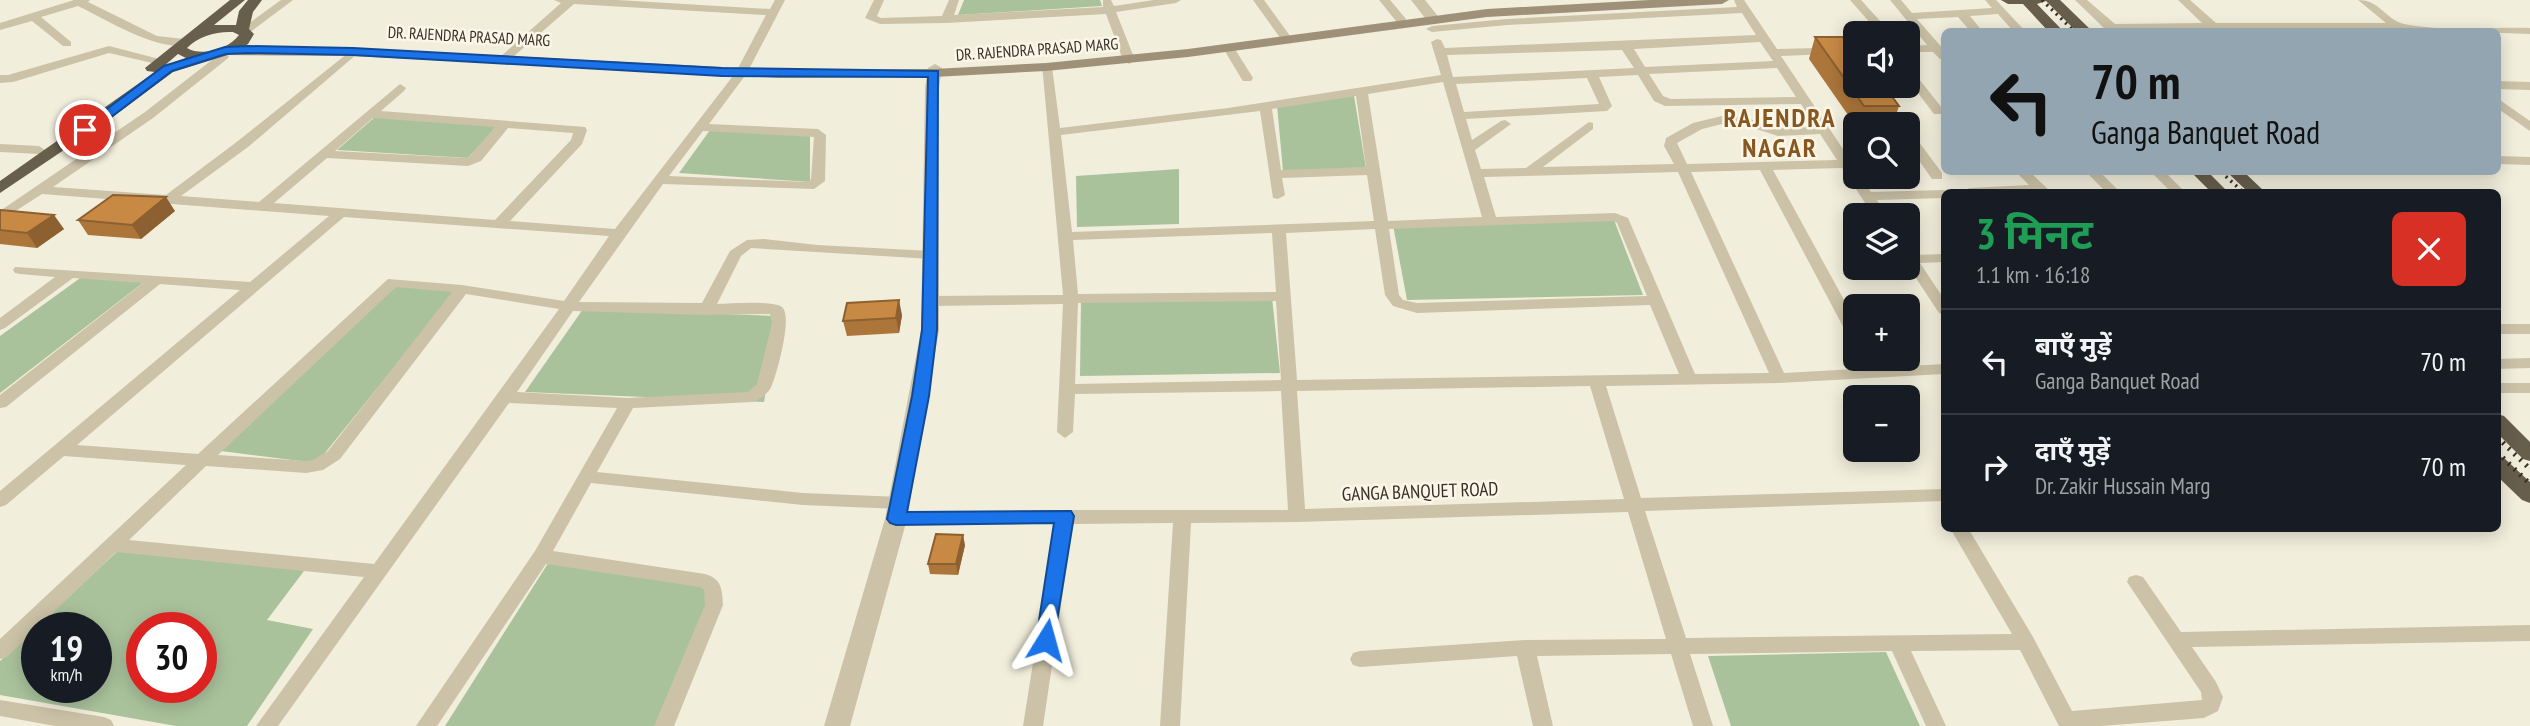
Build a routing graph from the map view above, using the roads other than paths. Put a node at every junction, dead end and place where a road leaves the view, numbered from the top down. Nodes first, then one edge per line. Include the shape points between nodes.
1 (238, 0) edge
2 (254, 0) edge
3 (288, 0) edge
4 (559, 0) edge
5 (572, 0) edge
6 (780, 0) edge
7 (879, 0) edge
8 (954, 0) edge
9 (1176, 0) edge
10 (1258, 0) edge
11 (1384, 0) edge
12 (1420, 0) edge
13 (1611, 0) edge
14 (1722, 0) edge
15 (1855, 0) edge
16 (1895, 0) edge
17 (1990, 0) edge
18 (2052, 0) edge
19 (2080, 0) edge
20 (2183, 0) edge
21 (2363, 0) edge
22 (82, 1) edge
23 (2035, 1) edge
24 (682, 4) edge
25 (1107, 5) edge
26 (1742, 5) edge
27 (2004, 6) edge
28 (772, 12) junction
29 (1961, 13) junction
30 (1910, 16) junction
31 (34, 17) junction
32 (1400, 19) junction
33 (946, 20) junction
34 (1433, 20) junction
35 (1874, 21) edge
36 (0, 27) edge
37 (1974, 28) edge
38 (2018, 28) edge
39 (2054, 28) edge
40 (2082, 28) edge
41 (2112, 28) edge
42 (2125, 28) edge
43 (2189, 28) edge
44 (2214, 28) edge
45 (2401, 28) edge
46 (245, 31) junction
47 (2501, 31) edge
48 (2530, 31) edge
49 (1285, 38) junction
50 (1765, 38) junction
51 (185, 41) junction
52 (67, 44) dead end
53 (1626, 46) junction
54 (1229, 48) junction
55 (1920, 50) edge
56 (219, 52) junction
57 (353, 52) junction
58 (1440, 52) junction
59 (1843, 52) edge
60 (1940, 53) edge
61 (1128, 57) junction
62 (506, 58) junction
63 (1778, 59) junction
64 (161, 61) junction
65 (1046, 67) junction
66 (742, 70) junction
67 (935, 71) junction
68 (1643, 73) junction
69 (1592, 75) junction
70 (1247, 78) dead end
71 (0, 79) edge
72 (1448, 80) junction
73 (2501, 85) edge
74 (2530, 86) edge
75 (400, 88) dead end
76 (1920, 88) edge
77 (1361, 91) junction
78 (1804, 100) junction
79 (2501, 105) edge
80 (1265, 106) junction
81 (1938, 111) dead end
82 (370, 114) junction
83 (1459, 116) junction
84 (505, 124) junction
85 (1504, 124) dead end
86 (1589, 126) dead end
87 (699, 127) junction
88 (2530, 127) edge
89 (1821, 130) junction
90 (1054, 132) junction
91 (0, 148) edge
92 (1469, 148) junction
93 (39, 150) junction
94 (1920, 153) edge
95 (325, 154) junction
96 (1843, 160) edge
97 (2501, 160) edge
98 (2530, 161) edge
99 (1843, 164) edge
100 (1764, 165) junction
101 (1682, 167) junction
102 (1375, 171) junction
103 (1530, 171) junction
104 (1476, 173) junction
105 (1276, 174) junction
106 (2025, 175) edge
107 (2096, 175) edge
108 (2161, 175) edge
109 (2202, 175) edge
110 (2238, 175) edge
111 (0, 176) edge
112 (1937, 176) dead end
113 (659, 180) junction
114 (0, 188) edge
115 (1862, 189) edge
116 (2041, 189) edge
117 (2110, 189) edge
118 (2175, 189) edge
119 (2217, 189) edge
120 (2254, 189) edge
121 (41, 190) junction
122 (1941, 194) edge
123 (1278, 195) dead end
124 (1867, 196) junction
125 (168, 200) junction
126 (1872, 203) edge
127 (263, 206) junction
128 (339, 214) junction
129 (0, 217) edge
130 (1490, 221) junction
131 (500, 223) junction
132 (1382, 224) junction
133 (1279, 228) junction
134 (618, 233) junction
135 (1066, 236) junction
136 (931, 255) junction
137 (1920, 257) edge
138 (1941, 258) edge
139 (20, 270) dead end
140 (70, 274) junction
141 (1920, 275) edge
142 (156, 280) junction
143 (251, 286) junction
144 (462, 289) junction
145 (1284, 296) junction
146 (1071, 299) junction
147 (1656, 300) junction
148 (931, 301) junction
149 (569, 306) junction
150 (1941, 306) edge
151 (706, 310) junction
152 (1843, 312) edge
153 (0, 325) edge
154 (2501, 329) edge
155 (2530, 329) edge
156 (2501, 363) edge
157 (2530, 363) edge
158 (1920, 368) edge
159 (1941, 369) edge
160 (1843, 370) edge
161 (1779, 378) junction
162 (1596, 380) junction
163 (1689, 380) junction
164 (1289, 387) junction
165 (2501, 388) edge
166 (2530, 388) edge
167 (1069, 389) junction
168 (505, 397) junction
169 (0, 403) edge
170 (628, 403) junction
171 (2501, 425) edge
172 (1065, 432) dead end
173 (59, 450) junction
174 (2530, 454) edge
175 (200, 461) junction
176 (2501, 470) edge
177 (587, 477) junction
178 (2530, 495) edge
179 (1941, 498) edge
180 (0, 500) edge
181 (1633, 505) junction
182 (898, 511) junction
183 (1065, 516) junction
184 (1297, 516) junction
185 (1182, 517) junction
186 (1961, 532) edge
187 (112, 545) junction
188 (541, 556) junction
189 (377, 571) junction
190 (2136, 582) dead end
191 (2530, 633) edge
192 (2175, 640) junction
193 (2026, 642) junction
194 (1898, 644) junction
195 (1525, 648) junction
196 (1677, 648) junction
197 (0, 651) edge
198 (1360, 659) dead end
199 (0, 708) edge
200 (2068, 723) edge
201 (104, 726) edge
202 (266, 726) edge
203 (426, 726) edge
204 (664, 726) edge
205 (837, 726) edge
206 (1033, 726) edge
207 (1170, 726) edge
208 (1543, 726) edge
209 (1703, 726) edge
210 (1936, 726) edge

1 - 51 highway
2 - 46 highway via 246,11
3 - 46 street
4 - 5 street
5 - 24 street
5 - 62 street
6 - 28 street
7 - 33 street via 872,19
8 - 33 street
9 - 25 street
10 - 49 street
11 - 32 street
12 - 34 street
13 - 34 main road, DR. RAJENDRA PRASAD MARG
14 - 34 main road, DR. RAJENDRA PRASAD MARG
15 - 35 street
16 - 30 street
17 - 27 street
18 - 40 highway
19 - 41 street
20 - 44 street
21 - 45 street
22 - 31 street
22 - 51 street via 154,39
23 - 27 highway
23 - 39 highway
24 - 28 street
25 - 33 street
25 - 61 street
26 - 34 street via 1507,22
26 - 50 street
27 - 29 street
27 - 38 street
28 - 66 street
29 - 30 street
29 - 37 street
30 - 60 street
31 - 36 street
31 - 52 street
32 - 34 main road, DR. RAJENDRA PRASAD MARG
32 - 49 main road, DR. RAJENDRA PRASAD MARG
34 - 49 main road, DR. RAJENDRA PRASAD MARG
34 - 58 street
42 - 43 street
46 - 51 highway via 217,29
46 - 56 highway via 242,42
46 - 62 main road, DR. RAJENDRA PRASAD MARG via 266,41
47 - 48 street
49 - 54 main road, DR. RAJENDRA PRASAD MARG
49 - 61 main road, DR. RAJENDRA PRASAD MARG
50 - 53 street
50 - 63 street
51 - 56 highway via 181,51 185,54
51 - 64 highway
53 - 58 street
53 - 68 street
54 - 61 main road, DR. RAJENDRA PRASAD MARG
54 - 70 street
55 - 60 street
56 - 57 main road, DR. RAJENDRA PRASAD MARG
56 - 114 highway via 168,69
56 - 121 street via 223,57 194,82
57 - 62 main road, DR. RAJENDRA PRASAD MARG
57 - 125 street
58 - 72 street
59 - 63 street
61 - 65 main road, DR. RAJENDRA PRASAD MARG
61 - 67 main road, DR. RAJENDRA PRASAD MARG
62 - 66 main road, DR. RAJENDRA PRASAD MARG
63 - 68 street
63 - 78 street
64 - 71 street via 109,49
64 - 93 highway
65 - 67 main road, DR. RAJENDRA PRASAD MARG
65 - 90 street
66 - 67 main road, DR. RAJENDRA PRASAD MARG
66 - 87 street
67 - 136 street
68 - 69 street
68 - 78 street via 1658,98 1669,103
69 - 72 street
69 - 83 street via 1605,102 1602,108
72 - 77 street
72 - 83 street
73 - 74 street
75 - 82 street
76 - 81 street
77 - 80 street
77 - 102 street
78 - 89 street
79 - 88 street
80 - 90 street
80 - 105 street
82 - 84 street
82 - 95 street
83 - 92 street
84 - 95 street via 468,162
84 - 131 street via 576,128 581,135
85 - 92 street
86 - 103 street
87 - 113 street
87 - 113 street via 818,133 818,181 809,187
89 - 96 street
89 - 101 street via 1778,132 1727,118 1700,123 1671,141
90 - 135 street
91 - 93 street
92 - 104 street
93 - 111 highway
94 - 112 street
95 - 127 street
97 - 98 street
99 - 100 street
100 - 101 street
100 - 152 street
101 - 103 street
101 - 161 street
102 - 105 street
102 - 132 street
103 - 104 street
104 - 130 street
105 - 123 street
106 - 116 street
107 - 117 street
108 - 118 street
109 - 119 highway
110 - 120 highway
113 - 134 street
115 - 124 street
121 - 125 street
121 - 129 street
122 - 124 street
124 - 126 street
125 - 127 street
127 - 128 street
128 - 131 street
128 - 143 street
130 - 132 street
130 - 147 street via 1619,219
131 - 134 street
132 - 133 street
132 - 147 street via 1392,295 1406,306
133 - 135 street
133 - 145 street
134 - 149 street
135 - 146 street
136 - 148 street
136 - 151 street via 747,244 735,254
137 - 138 street
139 - 140 street
140 - 142 street
140 - 153 street
141 - 150 street
142 - 143 street
142 - 169 street
143 - 173 street
144 - 149 street
144 - 175 street via 393,282
144 - 175 street via 325,462 306,467
145 - 146 street
145 - 164 street
146 - 148 street
146 - 167 street
147 - 163 street
148 - 182 street via 920,396
149 - 151 street
149 - 168 street
151 - 170 street via 777,311 780,323 760,393 744,399
154 - 155 street
156 - 157 street
158 - 159 street
160 - 161 street
161 - 163 street
162 - 163 street
162 - 164 street
162 - 181 street
164 - 167 street
164 - 184 street
165 - 166 street
167 - 172 street
168 - 170 street
168 - 189 street
170 - 177 street
171 - 174 highway
173 - 175 street
173 - 180 street
175 - 187 street
176 - 178 highway
177 - 182 street, GANGA BANQUET ROAD
177 - 188 street
179 - 181 street, GANGA BANQUET ROAD
181 - 184 street, GANGA BANQUET ROAD
181 - 196 street
182 - 183 street, GANGA BANQUET ROAD
182 - 205 street
183 - 185 street, GANGA BANQUET ROAD
183 - 206 street
184 - 185 street, GANGA BANQUET ROAD
185 - 207 street
186 - 193 street
187 - 189 street
187 - 197 street
188 - 203 street
188 - 204 street via 705,581 713,587 714,605
189 - 202 street
190 - 192 street
191 - 192 street
192 - 200 street via 2213,697 2211,705 2204,710
193 - 194 street
193 - 200 street
194 - 196 street
194 - 210 street
195 - 196 street
195 - 198 street
195 - 208 street
196 - 209 street
199 - 201 street

